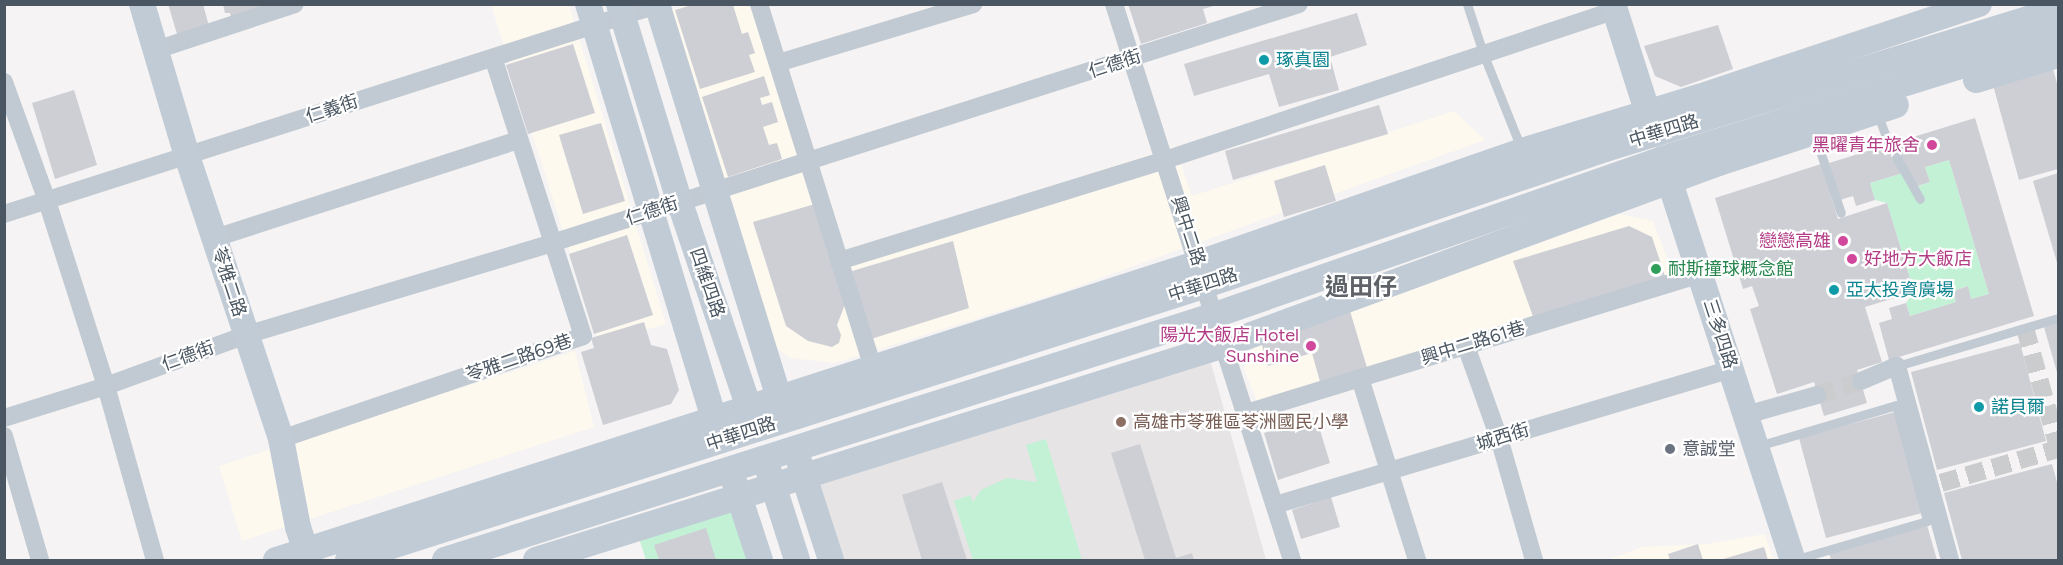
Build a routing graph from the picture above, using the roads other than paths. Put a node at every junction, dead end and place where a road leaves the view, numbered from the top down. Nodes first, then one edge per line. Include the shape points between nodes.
1 (142, 4) edge
2 (295, 4) edge
3 (759, 4) edge
4 (973, 4) edge
5 (1114, 4) edge
6 (1299, 4) edge
7 (1467, 4) edge
8 (1978, 4) edge
9 (658, 5) edge
10 (1614, 7) edge
11 (621, 10) edge
12 (2058, 10) edge
13 (591, 15) edge
14 (2058, 36) edge
15 (156, 50) junction
16 (1483, 53) junction
17 (2058, 55) edge
18 (493, 58) junction
19 (1133, 58) junction
20 (778, 63) junction
21 (4, 82) edge
22 (1877, 111) junction
23 (1651, 124) junction
24 (1814, 132) junction
25 (518, 140) junction
26 (1522, 151) junction
27 (187, 156) junction
28 (1165, 160) junction
29 (809, 161) junction
30 (1666, 171) junction
31 (714, 192) junction
32 (1920, 199) dead end
33 (47, 201) junction
34 (680, 202) junction
35 (652, 211) junction
36 (1841, 213) dead end
37 (4, 214) edge
38 (215, 238) junction
39 (552, 243) junction
40 (839, 261) junction
41 (1202, 274) junction
42 (1700, 274) junction
43 (1215, 315) junction
44 (2058, 318) edge
45 (246, 335) junction
46 (1224, 345) junction
47 (1466, 346) junction
48 (1897, 366) junction
49 (873, 368) junction
50 (1731, 369) junction
51 (1360, 378) junction
52 (1861, 381) tunnel mouth
53 (106, 386) junction
54 (1817, 395) tunnel mouth
55 (783, 409) junction
56 (1246, 412) junction
57 (1746, 415) junction
58 (4, 418) edge
59 (753, 419) junction
60 (718, 430) junction
61 (4, 436) edge
62 (1499, 438) junction
63 (281, 439) junction
64 (1756, 447) junction
65 (796, 450) junction
66 (765, 460) junction
67 (731, 471) junction
68 (1389, 471) junction
69 (804, 478) junction
70 (1930, 485) junction
71 (774, 488) junction
72 (740, 498) junction
73 (1275, 505) junction
74 (308, 556) edge
75 (40, 561) edge
76 (155, 561) edge
77 (276, 561) edge
78 (348, 561) edge
79 (445, 561) edge
80 (537, 561) edge
81 (760, 561) edge
82 (797, 561) edge
83 (831, 561) edge
84 (1292, 561) edge
85 (1418, 561) edge
86 (1534, 561) edge
87 (1794, 561) edge
88 (1950, 561) edge

1 - 15 street, 苓雅二路
2 - 15 street
3 - 20 street
4 - 20 street
5 - 19 street, 興中二路
6 - 19 street, 仁德街
7 - 16 lane
8 - 23 street, 中華四路
9 - 11 street, 仁義街
9 - 31 street, 四維四路
10 - 16 street
10 - 23 street, 三多四路
11 - 13 street, 仁義街
11 - 34 street, 四維四路
12 - 23 street, 中華四路
13 - 18 street, 仁義街
13 - 35 street, 四維四路
14 - 30 street, 中華四路
15 - 27 street, 苓雅二路
16 - 26 lane
16 - 28 street
17 - 22 street, 中華四路
18 - 25 street, 苓雅二路69巷
18 - 27 street, 仁義街
19 - 28 street, 興中二路
19 - 29 street, 仁德街
20 - 29 street
21 - 33 street
22 - 24 street, 中華四路
22 - 32 lane via 1889,144
23 - 26 street, 中華四路
23 - 30 street, 三多四路
23 - 41 street, 中華四路
24 - 30 street, 中華四路
24 - 36 lane
25 - 38 street
25 - 39 street, 苓雅二路69巷
26 - 41 street, 中華四路
27 - 33 street, 仁義街
27 - 38 street, 苓雅二路
28 - 40 street
28 - 41 street, 興中二路
29 - 31 street, 仁德街
29 - 40 street
30 - 42 street, 三多四路
30 - 43 street, 中華四路
30 - 46 street, 中華四路
31 - 34 street, 仁德街
31 - 55 street, 四維四路
33 - 37 street, 仁義街
33 - 53 street
34 - 35 street, 仁德街
34 - 59 street, 四維四路
35 - 39 street, 仁德街
35 - 60 street, 四維四路
38 - 45 street, 苓雅二路
39 - 45 street, 仁德街
39 - 63 street, 苓雅二路69巷 via 583,336
40 - 49 street
41 - 43 street, 興中二路
41 - 49 street, 中華四路
41 - 55 street, 中華四路
42 - 47 street, 興中二路61巷
42 - 50 street, 三多四路
43 - 46 street, 興中二路
43 - 65 street, 中華四路
44 - 48 lane
45 - 53 street, 仁德街
45 - 63 street, 苓雅二路
46 - 56 street, 興中二路
46 - 69 street, 中華四路
47 - 51 street, 興中二路61巷
47 - 62 street
48 - 52 street
48 - 70 street
49 - 55 street, 中華四路
50 - 57 street, 三多四路
50 - 62 street, 城西街
51 - 56 street, 興中二路61巷
51 - 68 street
53 - 58 street, 仁德街
53 - 76 street
54 - 57 street
55 - 59 street, 中華四路
55 - 65 street, 四維四路
56 - 73 street, 興中二路
57 - 64 street, 三多四路
59 - 60 street, 中華四路
59 - 66 street, 四維四路
60 - 67 street, 四維四路
60 - 74 street, 中華四路
60 - 78 street, 中華四路
61 - 75 street
62 - 68 street, 城西街
62 - 86 street
63 - 74 street, 苓雅二路 via 298,527
64 - 70 lane via 1896,405
64 - 87 street, 三多四路
65 - 66 street, 中華四路
65 - 69 street, 四維四路
66 - 67 street, 中華四路
66 - 71 street, 四維四路
67 - 72 street, 四維四路
67 - 79 street, 中華四路
68 - 73 street, 城西街
68 - 85 street
69 - 71 street, 中華四路
69 - 83 street, 四維四路
70 - 87 lane via 1927,521
70 - 88 street
71 - 72 street, 中華四路
71 - 82 street, 四維四路
72 - 80 street, 中華四路
72 - 81 street, 四維四路
73 - 84 street, 興中二路
74 - 77 street, 中華四路

